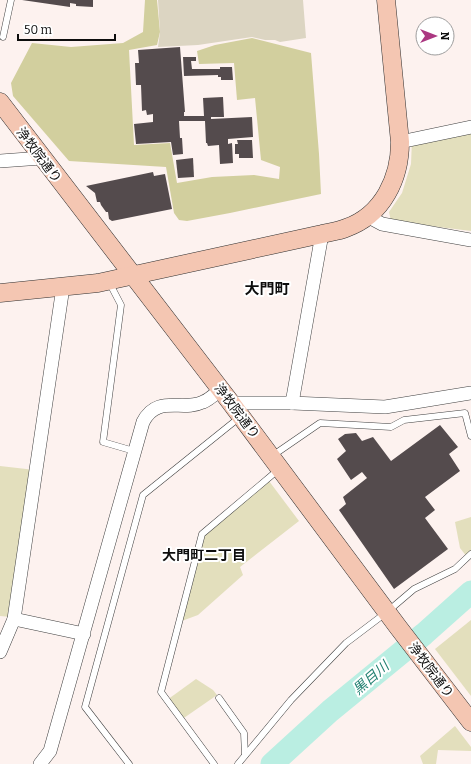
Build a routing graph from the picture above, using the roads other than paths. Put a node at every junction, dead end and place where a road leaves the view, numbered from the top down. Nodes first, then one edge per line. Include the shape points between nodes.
1 (11, 0) edge
2 (386, 0) edge
3 (3, 37) dead end
4 (0, 102) edge
5 (471, 127) edge
6 (400, 142) junction
7 (42, 158) junction
8 (0, 161) edge
9 (367, 216) junction
10 (322, 234) junction
11 (471, 240) edge
12 (133, 276) junction
13 (108, 281) junction
14 (63, 287) junction
15 (0, 293) edge
16 (471, 393) edge
17 (231, 403) junction
18 (292, 403) junction
19 (471, 436) edge
20 (134, 451) junction
21 (276, 463) junction
22 (471, 554) edge
23 (387, 612) junction
24 (14, 619) junction
25 (84, 634) junction
26 (0, 652) edge
27 (219, 698) dead end
28 (471, 722) edge
29 (245, 756) junction
30 (40, 764) edge
31 (129, 764) edge
32 (214, 764) edge
33 (238, 764) edge

1 - 3 lane
2 - 6 street
4 - 7 street, 浄牧院通り
5 - 6 street
6 - 9 street via 399,162 393,184 386,196
7 - 8 street
7 - 12 street, 浄牧院通り
9 - 10 street via 347,228
9 - 11 street via 382,224
10 - 12 street
10 - 18 street
12 - 13 street
12 - 17 street, 浄牧院通り
13 - 14 street
13 - 20 lane via 121,305 102,442
14 - 15 street
14 - 24 street
16 - 18 street via 385,407
17 - 18 street
17 - 20 street via 203,402 157,408 150,412 143,422
17 - 21 street, 浄牧院通り
17 - 31 lane via 143,495 86,707
19 - 21 lane via 465,414 404,420 391,427 320,423
20 - 25 street
21 - 23 street, 浄牧院通り
21 - 32 lane via 202,534 161,692
22 - 23 lane via 455,569 414,588
23 - 28 street, 浄牧院通り
23 - 29 lane via 346,643 291,700
24 - 25 street
24 - 26 street
25 - 30 street via 50,751
27 - 29 lane via 244,733
29 - 33 lane

